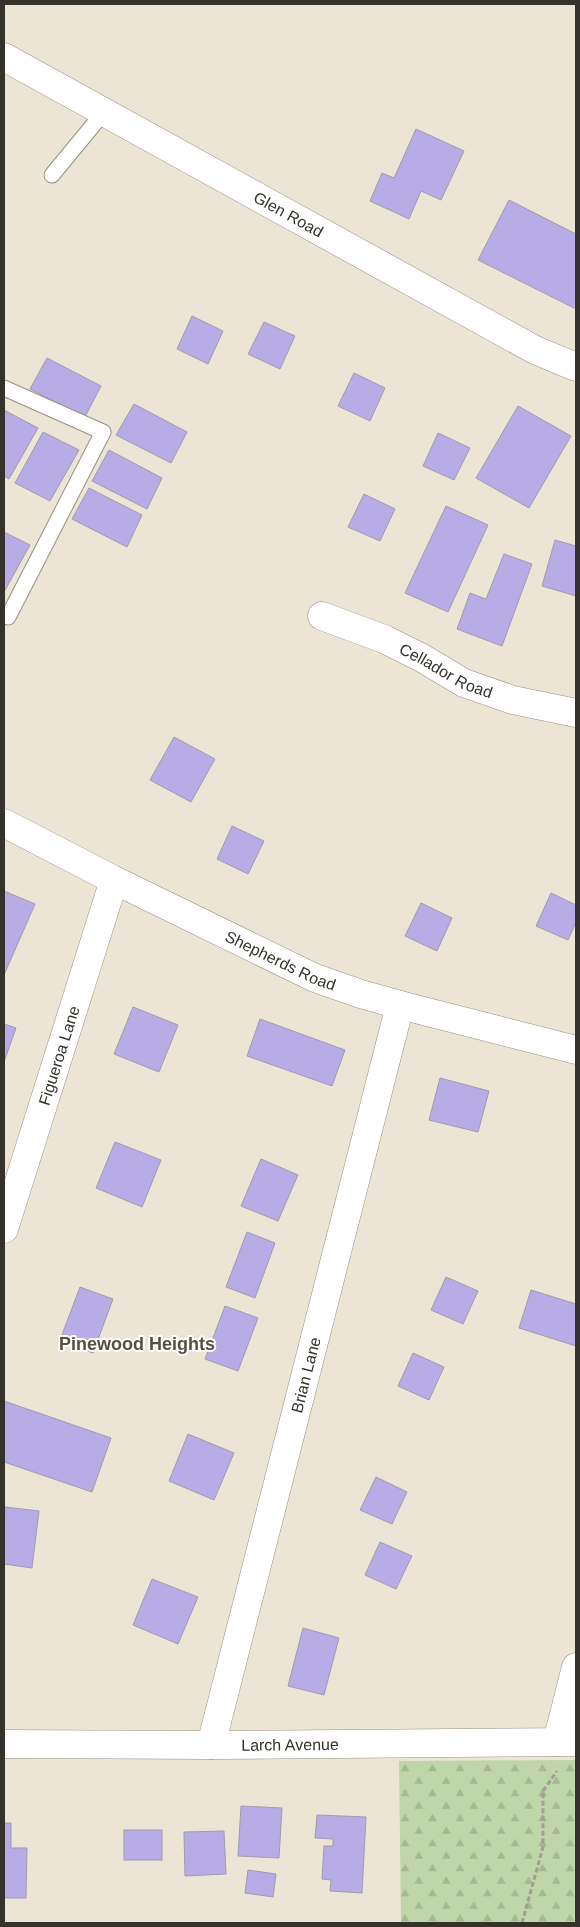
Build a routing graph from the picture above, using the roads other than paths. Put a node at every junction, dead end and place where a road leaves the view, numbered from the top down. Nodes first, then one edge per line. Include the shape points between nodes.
1 (4, 57) edge
2 (104, 112) junction
3 (52, 175) dead end
4 (576, 367) edge
5 (4, 388) edge
6 (322, 616) dead end
7 (5, 618) edge
8 (576, 713) edge
9 (4, 823) edge
10 (114, 880) junction
11 (400, 1005) junction
12 (576, 1050) edge
13 (4, 1229) edge
14 (576, 1667) edge
15 (567, 1742) edge
16 (4, 1744) edge
17 (211, 1745) junction

1 - 2 street, Glen Road
2 - 3 lane
2 - 4 street, Glen Road via 535,350
5 - 7 lane via 103,432
6 - 8 street, Cellador Road via 384,639 464,683 513,700
9 - 10 street, Shepherds Road
10 - 11 street, Shepherds Road via 315,978
10 - 13 street, Figueroa Lane
11 - 12 street, Shepherds Road
11 - 17 street, Brian Lane
14 - 15 street
15 - 17 street, Larch Avenue
16 - 17 street, Larch Avenue

